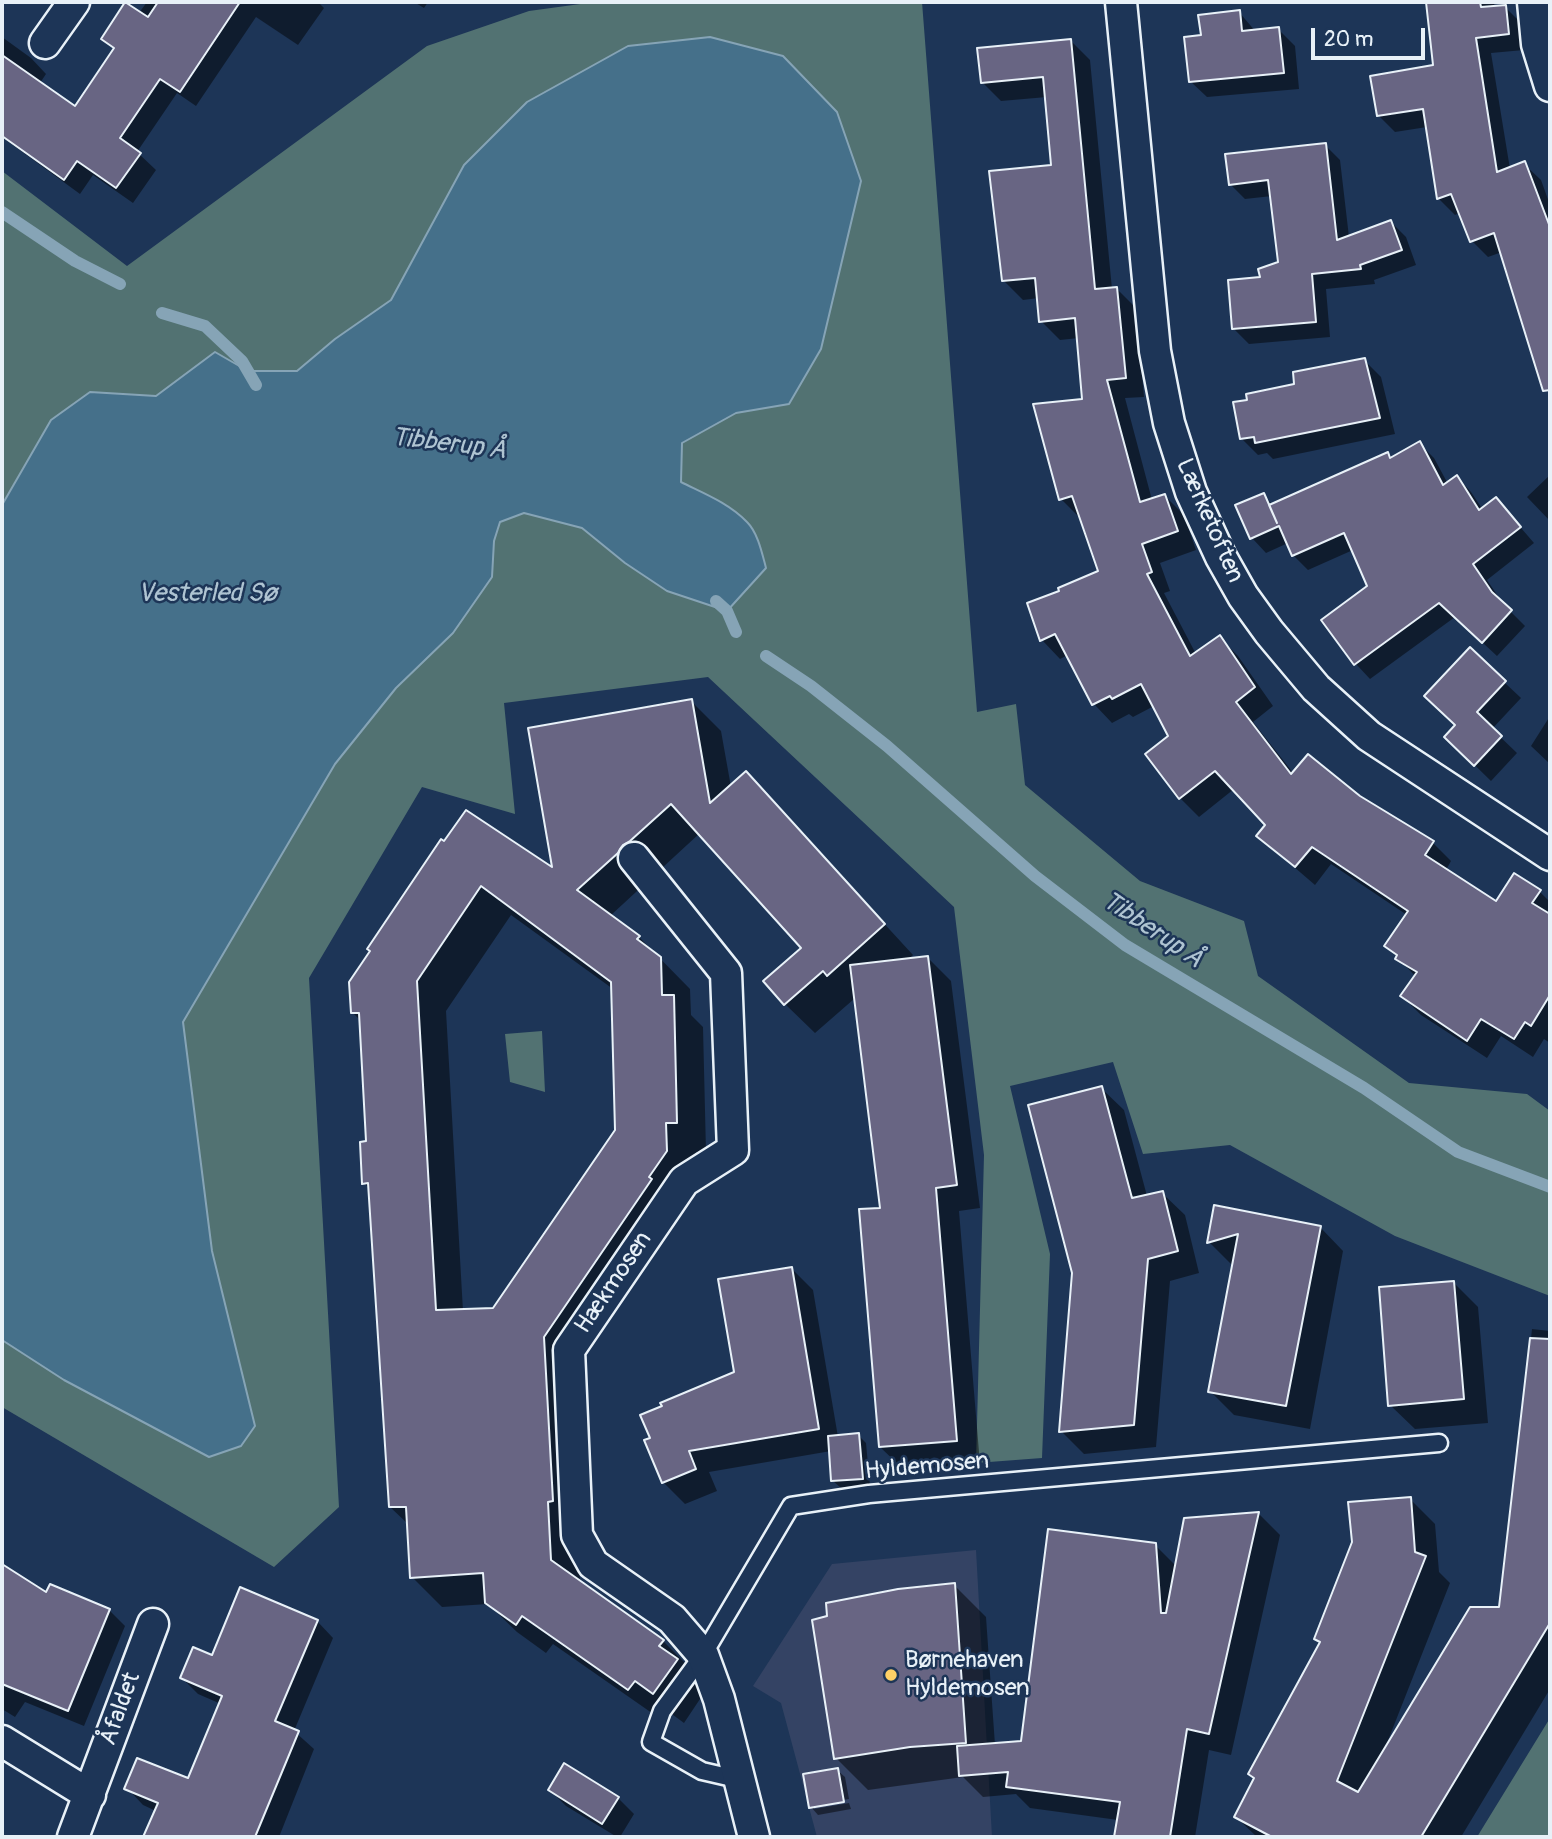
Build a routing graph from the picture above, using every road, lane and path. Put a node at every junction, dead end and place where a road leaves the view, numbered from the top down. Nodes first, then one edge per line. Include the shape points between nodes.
1 (74, 2) edge
2 (1121, 2) edge
3 (1532, 2) edge
4 (45, 43) dead end
5 (1550, 86) edge
6 (1550, 855) edge
7 (634, 858) dead end
8 (1439, 1443) dead end
9 (153, 1624) dead end
10 (703, 1654) junction
11 (2, 1741) edge
12 (741, 1780) junction
13 (90, 1795) junction
14 (73, 1837) edge
15 (754, 1837) edge

1 - 4 street
2 - 6 street, Lærketoften via 1157,363 1169,423 1191,492 1221,557 1269,632 1316,688 1360,728
3 - 5 street via 1537,44
7 - 10 street, Hækmosen via 726,973 733,1150 684,1181 569,1350 577,1535 593,1564 672,1619
8 - 10 lane, Hyldemosen via 869,1494 791,1506
9 - 13 street, Åfaldet
10 - 12 street, Hækmosen
10 - 12 lane, Hyldemosen via 662,1712 651,1742 702,1771
11 - 13 street
12 - 15 street, Hækmosen
13 - 14 street, Åfaldet

